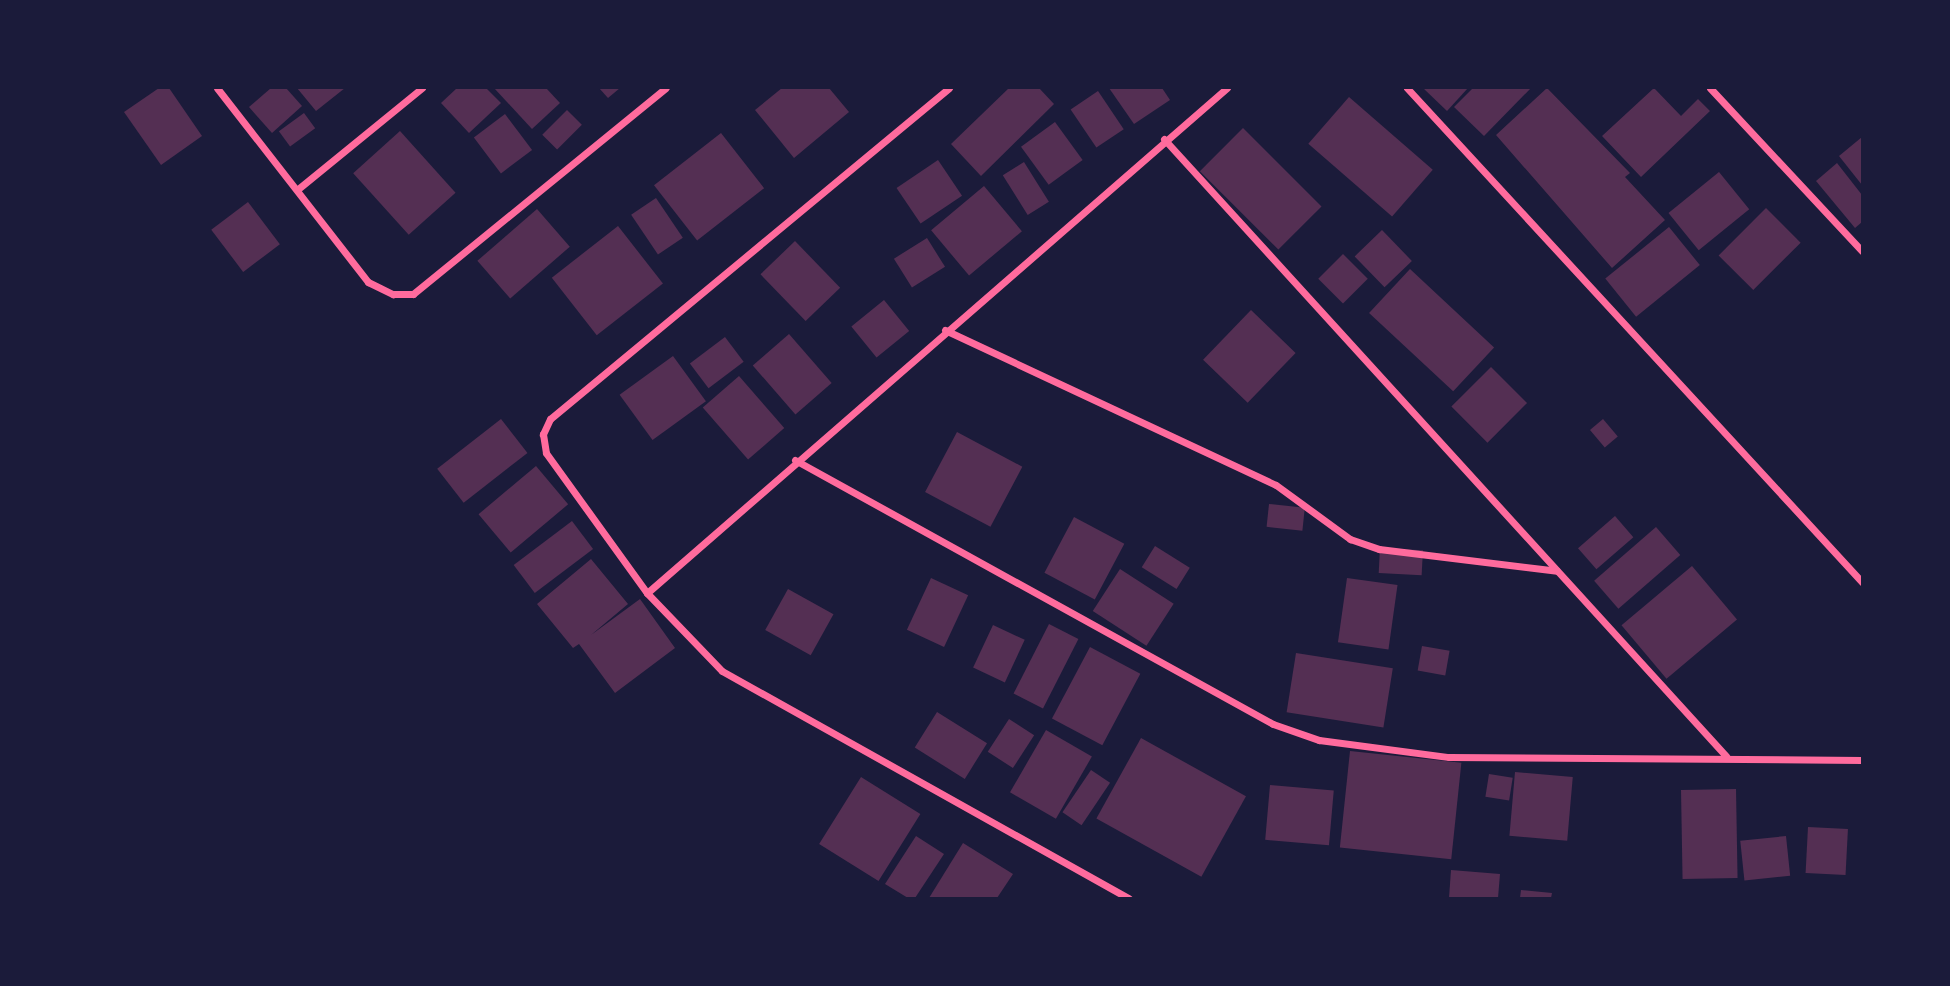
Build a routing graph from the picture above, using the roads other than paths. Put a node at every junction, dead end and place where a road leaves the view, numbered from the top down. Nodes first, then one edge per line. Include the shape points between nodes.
1 (217, 88) edge
2 (422, 88) edge
3 (666, 88) edge
4 (949, 88) edge
5 (1227, 88) edge
6 (1407, 88) edge
7 (1710, 88) edge
8 (1164, 139) junction
9 (298, 189) junction
10 (1863, 251) edge
11 (944, 330) junction
12 (796, 460) junction
13 (1558, 571) junction
14 (1863, 582) edge
15 (647, 593) junction
16 (1726, 756) junction
17 (1863, 760) edge
18 (1129, 898) edge

1 - 9 street
2 - 9 street
3 - 9 street via 413,294 393,294 368,282
4 - 15 street via 550,419 544,435 546,453
5 - 8 street
6 - 14 street
7 - 10 street
8 - 11 street
8 - 13 street
11 - 12 street
11 - 13 street via 1276,485 1350,539 1379,550
12 - 15 street
12 - 16 street via 1273,724 1319,740 1449,757
13 - 16 street
15 - 18 street via 722,671
16 - 17 street

